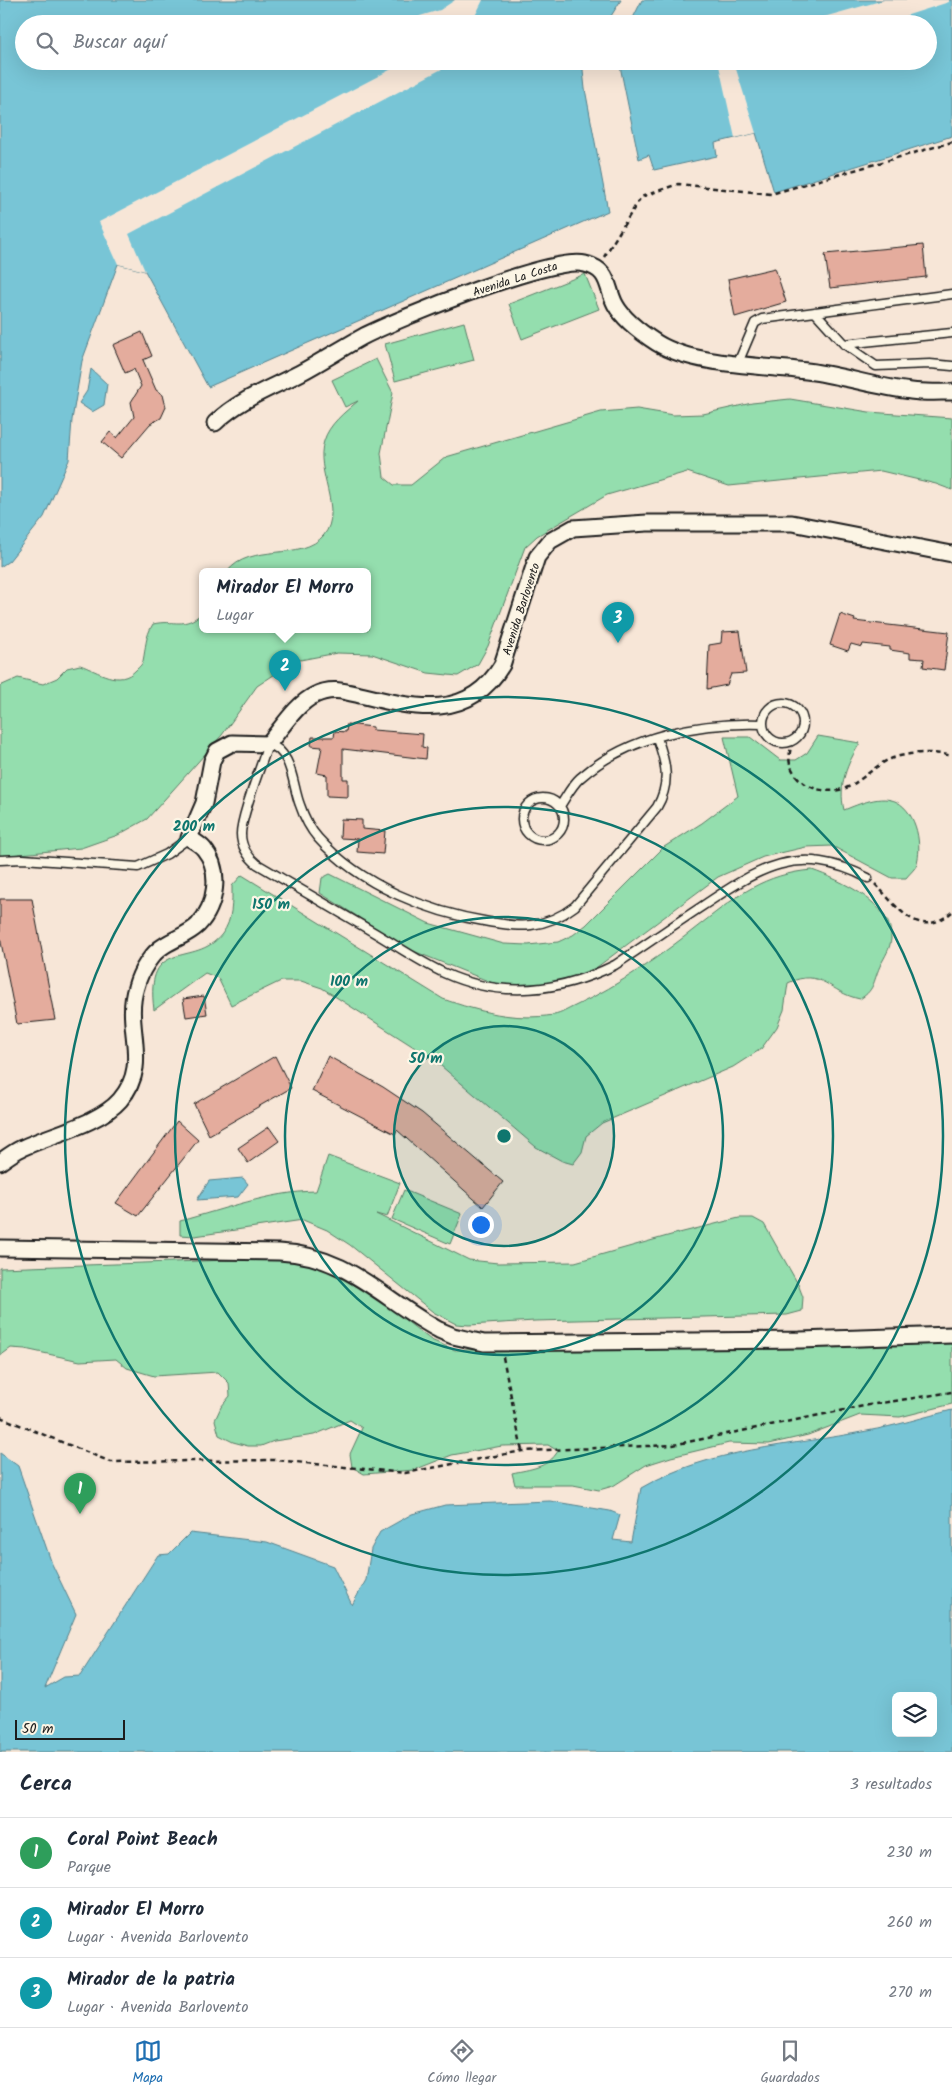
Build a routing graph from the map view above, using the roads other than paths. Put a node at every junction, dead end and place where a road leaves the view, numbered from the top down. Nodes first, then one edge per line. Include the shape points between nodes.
1 (952, 294) edge
2 (815, 312) junction
3 (952, 333) edge
4 (844, 344) junction
5 (738, 363) junction
6 (952, 366) edge
7 (952, 392) edge
8 (215, 423) dead end
9 (952, 554) edge
10 (763, 724) junction
11 (657, 738) junction
12 (268, 744) junction
13 (560, 806) junction
14 (189, 838) junction
15 (0, 860) edge
16 (868, 878) road end
17 (0, 1162) edge
18 (0, 1248) edge
19 (952, 1335) edge

1 - 2 lane
2 - 4 lane
2 - 5 lane via 762,319 755,323
3 - 4 lane
4 - 6 lane via 876,366
5 - 7 street via 814,372 912,391
5 - 8 street, Avenida La Costa via 674,352 655,342 626,318 615,303 610,284 597,268 580,262 561,264 412,314 364,336 299,374 250,396
9 - 12 street, Avenida Barlovento via 792,523 647,523 573,528 555,536 540,551 502,665 478,694 453,705 434,708 346,691 322,692 301,705
10 - 10 lane via 764,716 774,705 790,704 801,714 803,722 802,730 792,741 776,742 765,732
10 - 11 lane via 710,724
11 - 12 lane via 666,775 663,795 657,807 576,906 550,921 522,926 436,910 389,890 353,867 312,830 299,803 286,760 276,746
11 - 13 lane via 609,757 578,779
12 - 14 street via 232,743 218,751 212,761 204,803
12 - 16 lane via 241,829 242,842 250,858 443,972 485,986 508,990 538,989 595,975 745,878 771,866 799,861 828,863
13 - 13 lane via 546,798 530,802 522,816 526,831 540,840 556,836 564,822
14 - 15 lane via 167,854 138,866
14 - 17 street via 203,847 210,860 214,894 197,926 164,945 140,977 133,996 137,1049 129,1087 102,1115 20,1149
18 - 19 street via 309,1255 352,1273 439,1330 469,1341 500,1344

